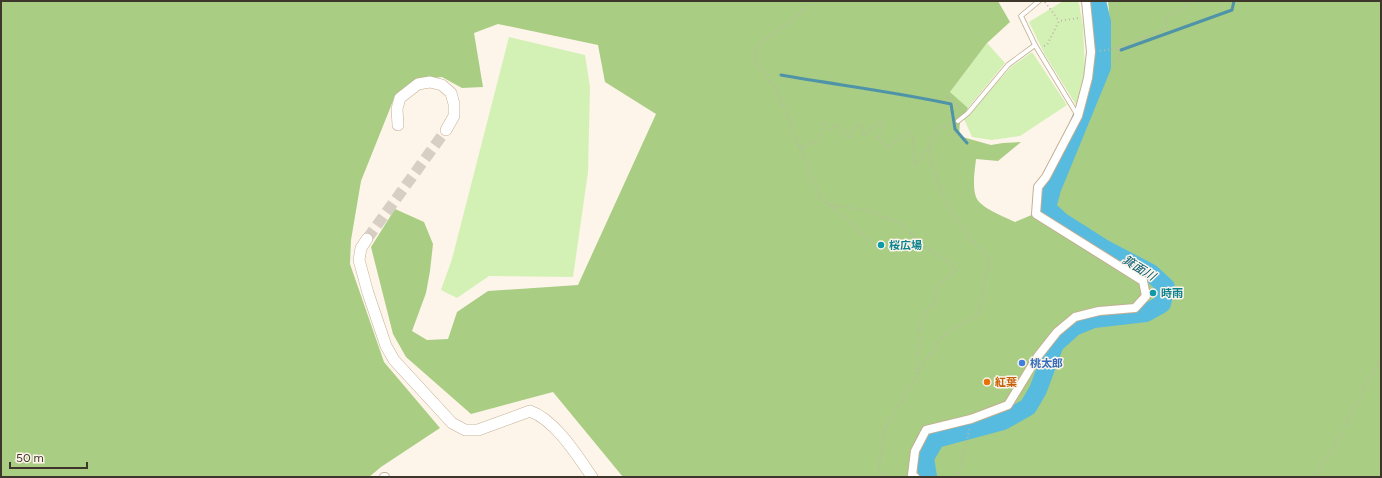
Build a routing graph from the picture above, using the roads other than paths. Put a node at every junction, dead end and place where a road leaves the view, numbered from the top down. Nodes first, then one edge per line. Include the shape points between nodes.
1 (1039, 1) edge
2 (1086, 2) edge
3 (1035, 45) junction
4 (1078, 116) junction
5 (958, 121) dead end
6 (398, 125) dead end
7 (446, 130) tunnel mouth
8 (367, 239) tunnel mouth
9 (592, 477) edge
10 (915, 477) edge

1 - 3 lane via 1021,16
2 - 4 street via 1091,52 1088,78
3 - 4 lane
3 - 5 lane via 1008,65 968,113
4 - 10 street via 1046,177 1038,187 1036,214 1143,281 1146,296 1135,308 1099,311 1075,317 1057,332 1038,356 1008,405 971,419 926,430 915,451 912,475
6 - 7 street via 397,109 400,98 418,84 430,82 442,85 450,93 454,104 454,116
8 - 9 street via 361,248 359,260 386,346 394,360 452,423 465,430 478,430 530,411 539,414 556,429

